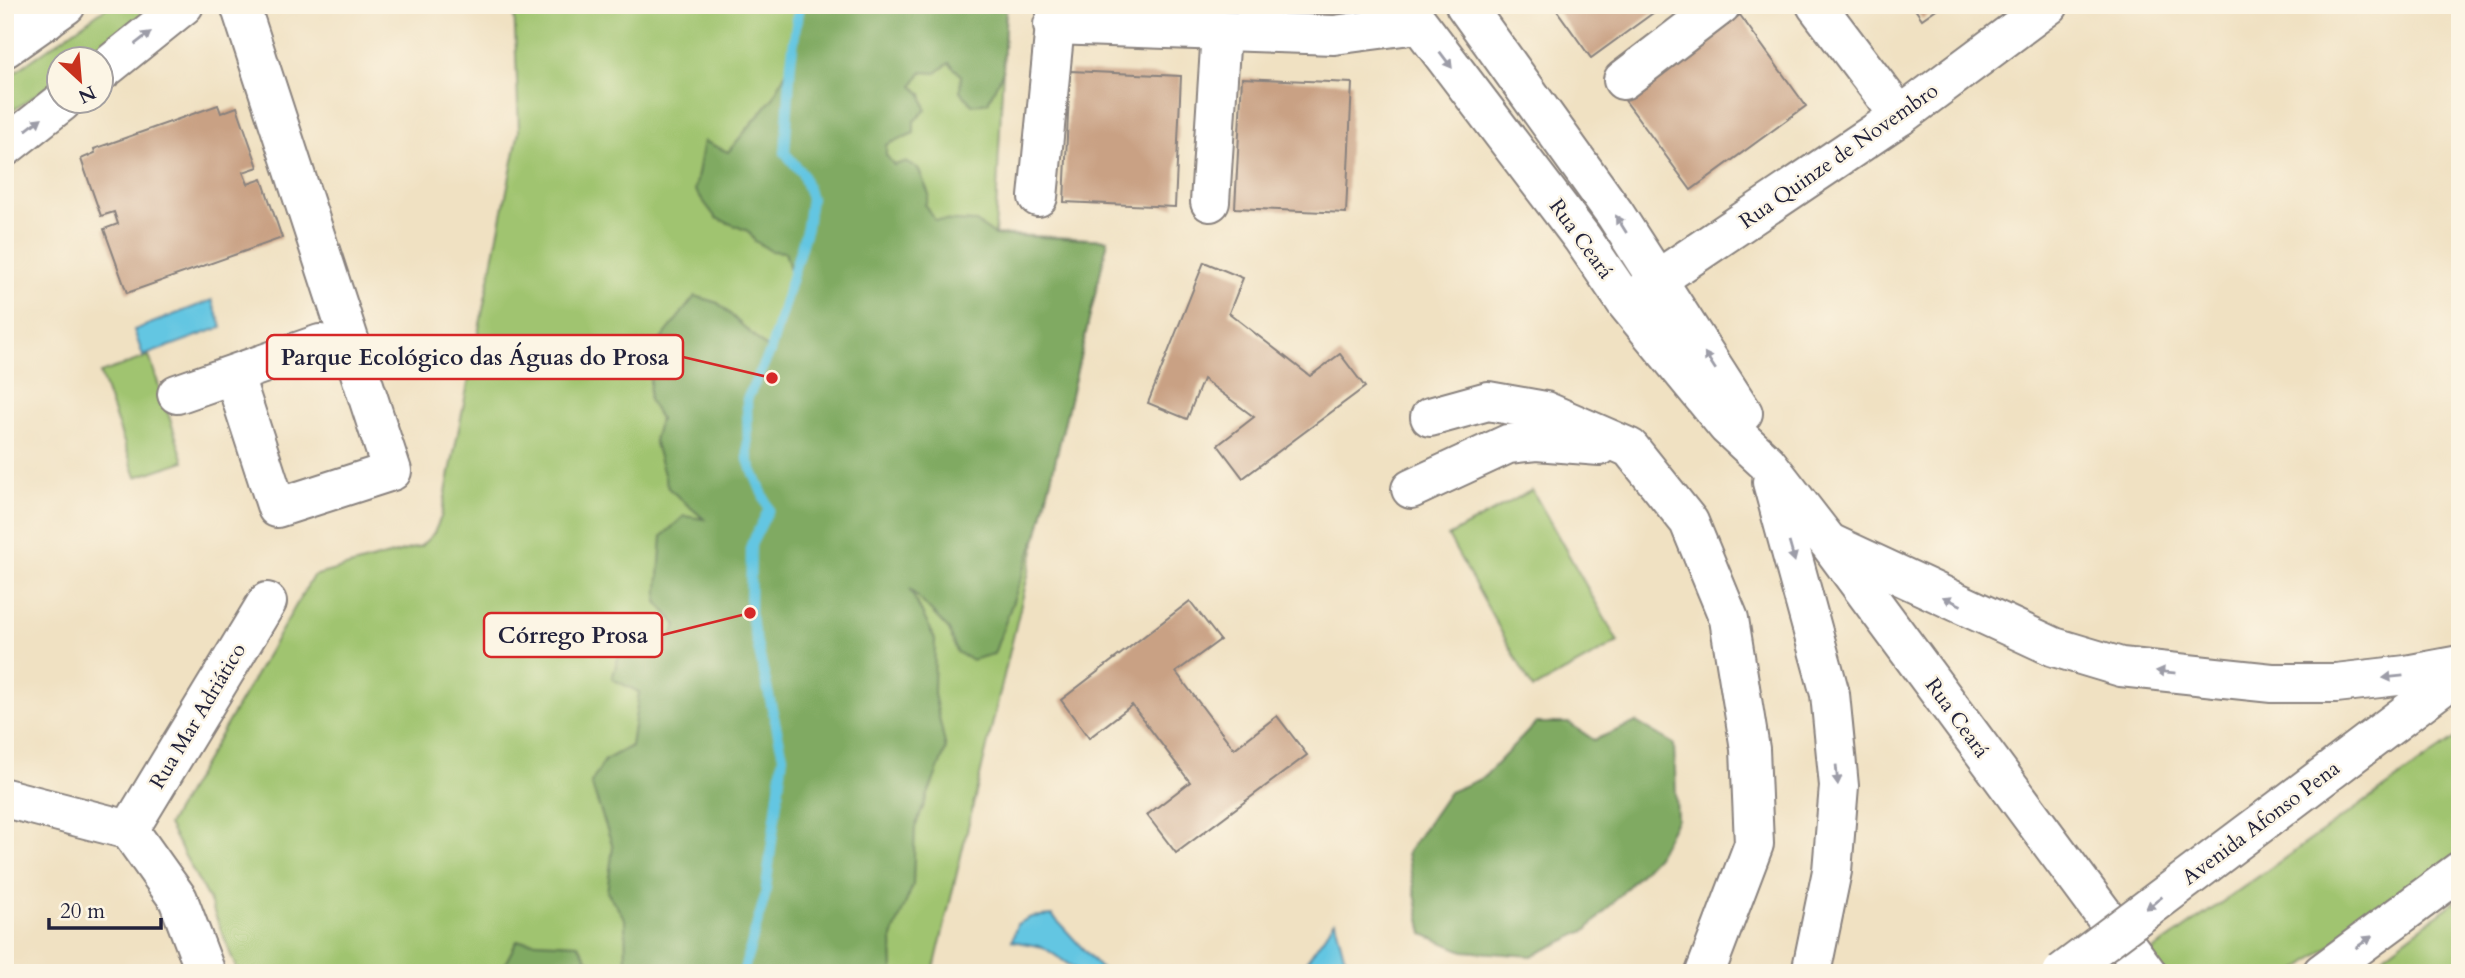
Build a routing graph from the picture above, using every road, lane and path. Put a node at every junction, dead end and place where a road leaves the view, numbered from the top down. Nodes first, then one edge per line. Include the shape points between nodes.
1 (184, 5) edge
2 (240, 5) edge
3 (1465, 5) edge
4 (1721, 5) edge
5 (1816, 5) edge
6 (2049, 5) edge
7 (43, 10) edge
8 (1412, 14) edge
9 (1055, 15) edge
10 (1221, 32) junction
11 (5, 48) edge
12 (116, 60) edge
13 (1623, 80) dead end
14 (46, 115) edge
15 (1900, 116) junction
16 (5, 147) edge
17 (1038, 197) dead end
18 (1210, 202) dead end
19 (1658, 281) junction
20 (1628, 304) junction
21 (320, 344) dead end
22 (234, 376) junction
23 (177, 394) dead end
24 (1430, 417) dead end
25 (1630, 448) junction
26 (1767, 463) junction
27 (1411, 489) dead end
28 (1829, 543) junction
29 (267, 603) dead end
30 (2460, 665) edge
31 (2460, 673) edge
32 (5, 798) edge
33 (129, 830) junction
34 (2460, 871) edge
35 (206, 973) edge
36 (1705, 973) edge
37 (1811, 973) edge
38 (2062, 973) edge
39 (2147, 973) edge
40 (2322, 973) edge

12 -> 1 main road
2 - 22 main road via 392,471 277,508
19 -> 3 main road, Rua Ceará
4 - 13 main road
5 - 15 main road
6 - 15 main road, Rua Quinze de Novembro
7 - 11 main road
8 - 10 main road via 1334,35
8 -> 20 main road, Rua Ceará
9 - 10 main road
9 - 17 main road
10 - 18 main road
16 -> 14 main road
15 - 19 main road, Rua Quinze de Novembro
19 - 20 main road, Rua Quinze de Novembro
26 -> 19 main road, Rua Ceará via 1743,412
20 - 26 main road, Rua Ceará via 1727,426
21 - 22 main road
22 - 23 main road
24 - 25 main road via 1488,401 1545,411
25 - 27 main road via 1536,441 1508,444
25 - 36 main road via 1689,522 1729,619 1750,749 1754,844
26 - 28 main road, Rua Ceará
26 -> 37 main road via 1830,694 1839,786 1832,870
30 -> 28 main road via 2336,683 2272,683 2122,667 2054,647
28 - 39 main road, Rua Ceará
29 - 33 main road, Rua Mar Adriático
31 -> 38 main road, Avenida Afonso Pena, bridge
32 - 33 main road
33 - 35 main road via 178,899
40 -> 34 main road

